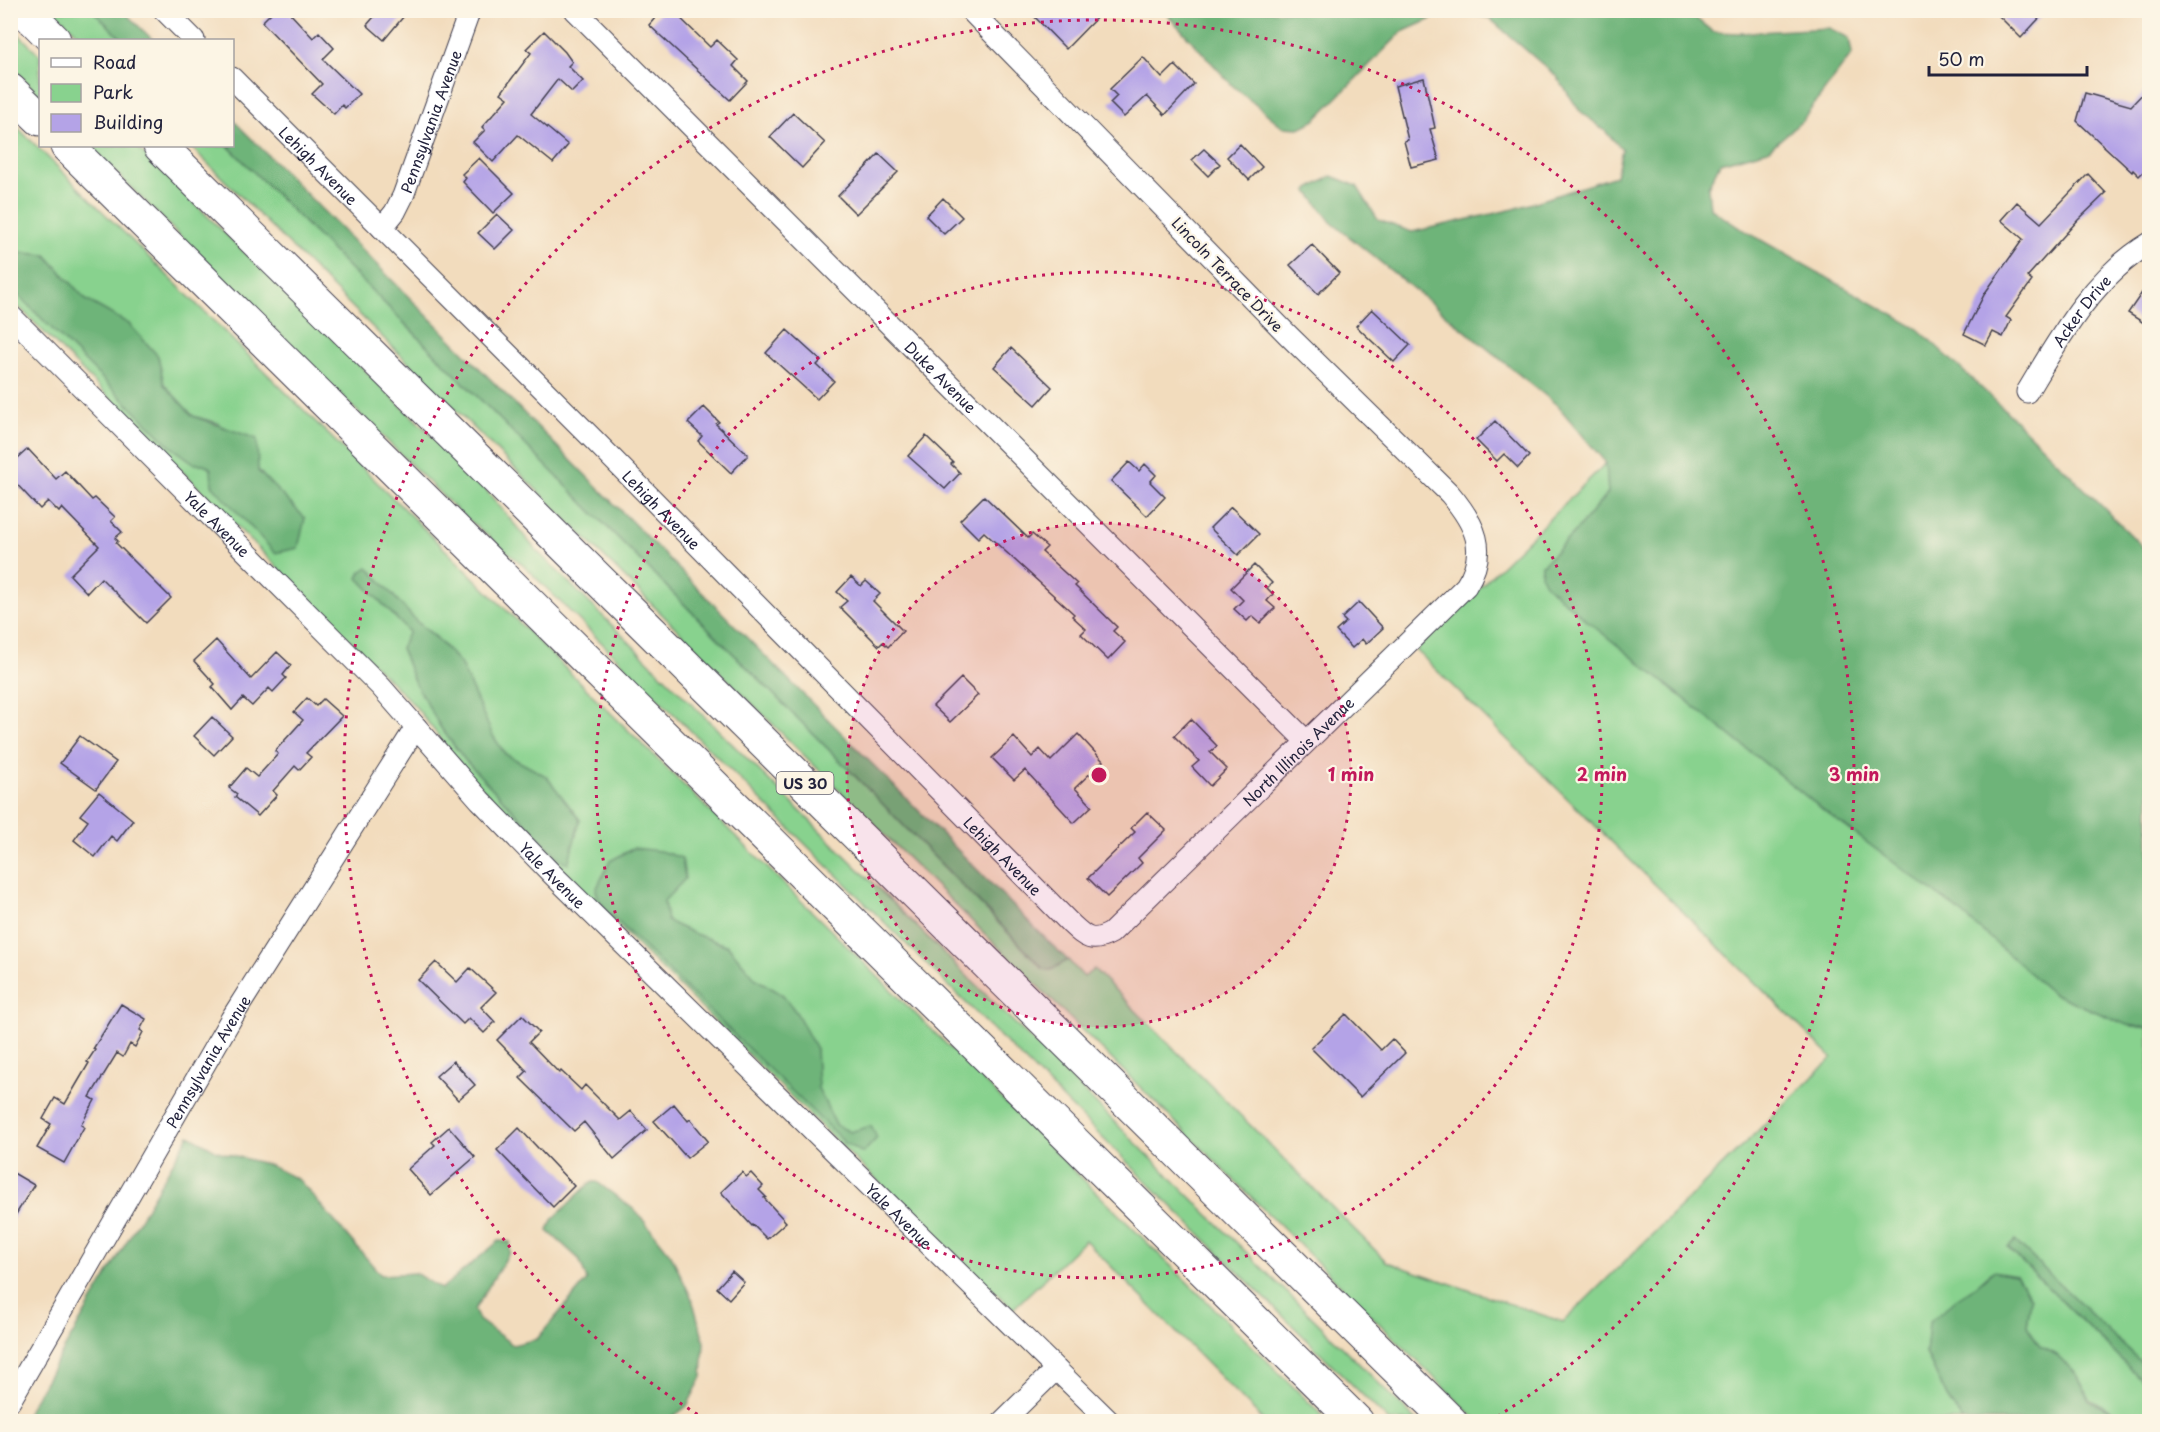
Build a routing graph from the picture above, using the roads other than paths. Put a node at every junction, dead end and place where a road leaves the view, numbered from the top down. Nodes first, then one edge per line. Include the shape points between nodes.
1 (24, 10) edge
2 (164, 10) edge
3 (470, 10) edge
4 (575, 10) edge
5 (970, 10) edge
6 (53, 39) edge
7 (193, 39) edge
8 (234, 80) edge
9 (10, 90) edge
10 (39, 118) edge
11 (68, 147) edge
12 (161, 147) edge
13 (382, 228) junction
14 (2150, 243) edge
15 (10, 315) edge
16 (2027, 393) dead end
17 (1478, 542) joint
18 (416, 727) junction
19 (1306, 741) junction
20 (1091, 939) joint
21 (1056, 1369) junction
22 (10, 1401) edge
23 (1002, 1422) edge
24 (1110, 1422) edge
25 (1357, 1422) edge
26 (1451, 1422) edge

1 - 6 highway
2 - 7 street
3 - 13 street, Pennsylvania Avenue via 403,196
4 - 19 street, Duke Avenue
5 - 17 street, Lincoln Terrace Drive via 1288,335 1450,494 1471,524
8 - 13 street, Lehigh Avenue
9 - 10 highway
11 - 25 highway
12 - 26 highway, US 30
13 - 20 street, Lehigh Avenue via 1070,923
14 - 16 street, Acker Drive via 2122,262 2082,306
15 - 18 street, Yale Avenue via 381,687
17 - 19 street, North Illinois Avenue via 1478,561 1466,586
18 - 21 street, Yale Avenue via 552,874
18 - 22 street, Pennsylvania Avenue via 231,1019
19 - 20 street, North Illinois Avenue via 1111,933
21 - 23 street
21 - 24 street, Yale Avenue

